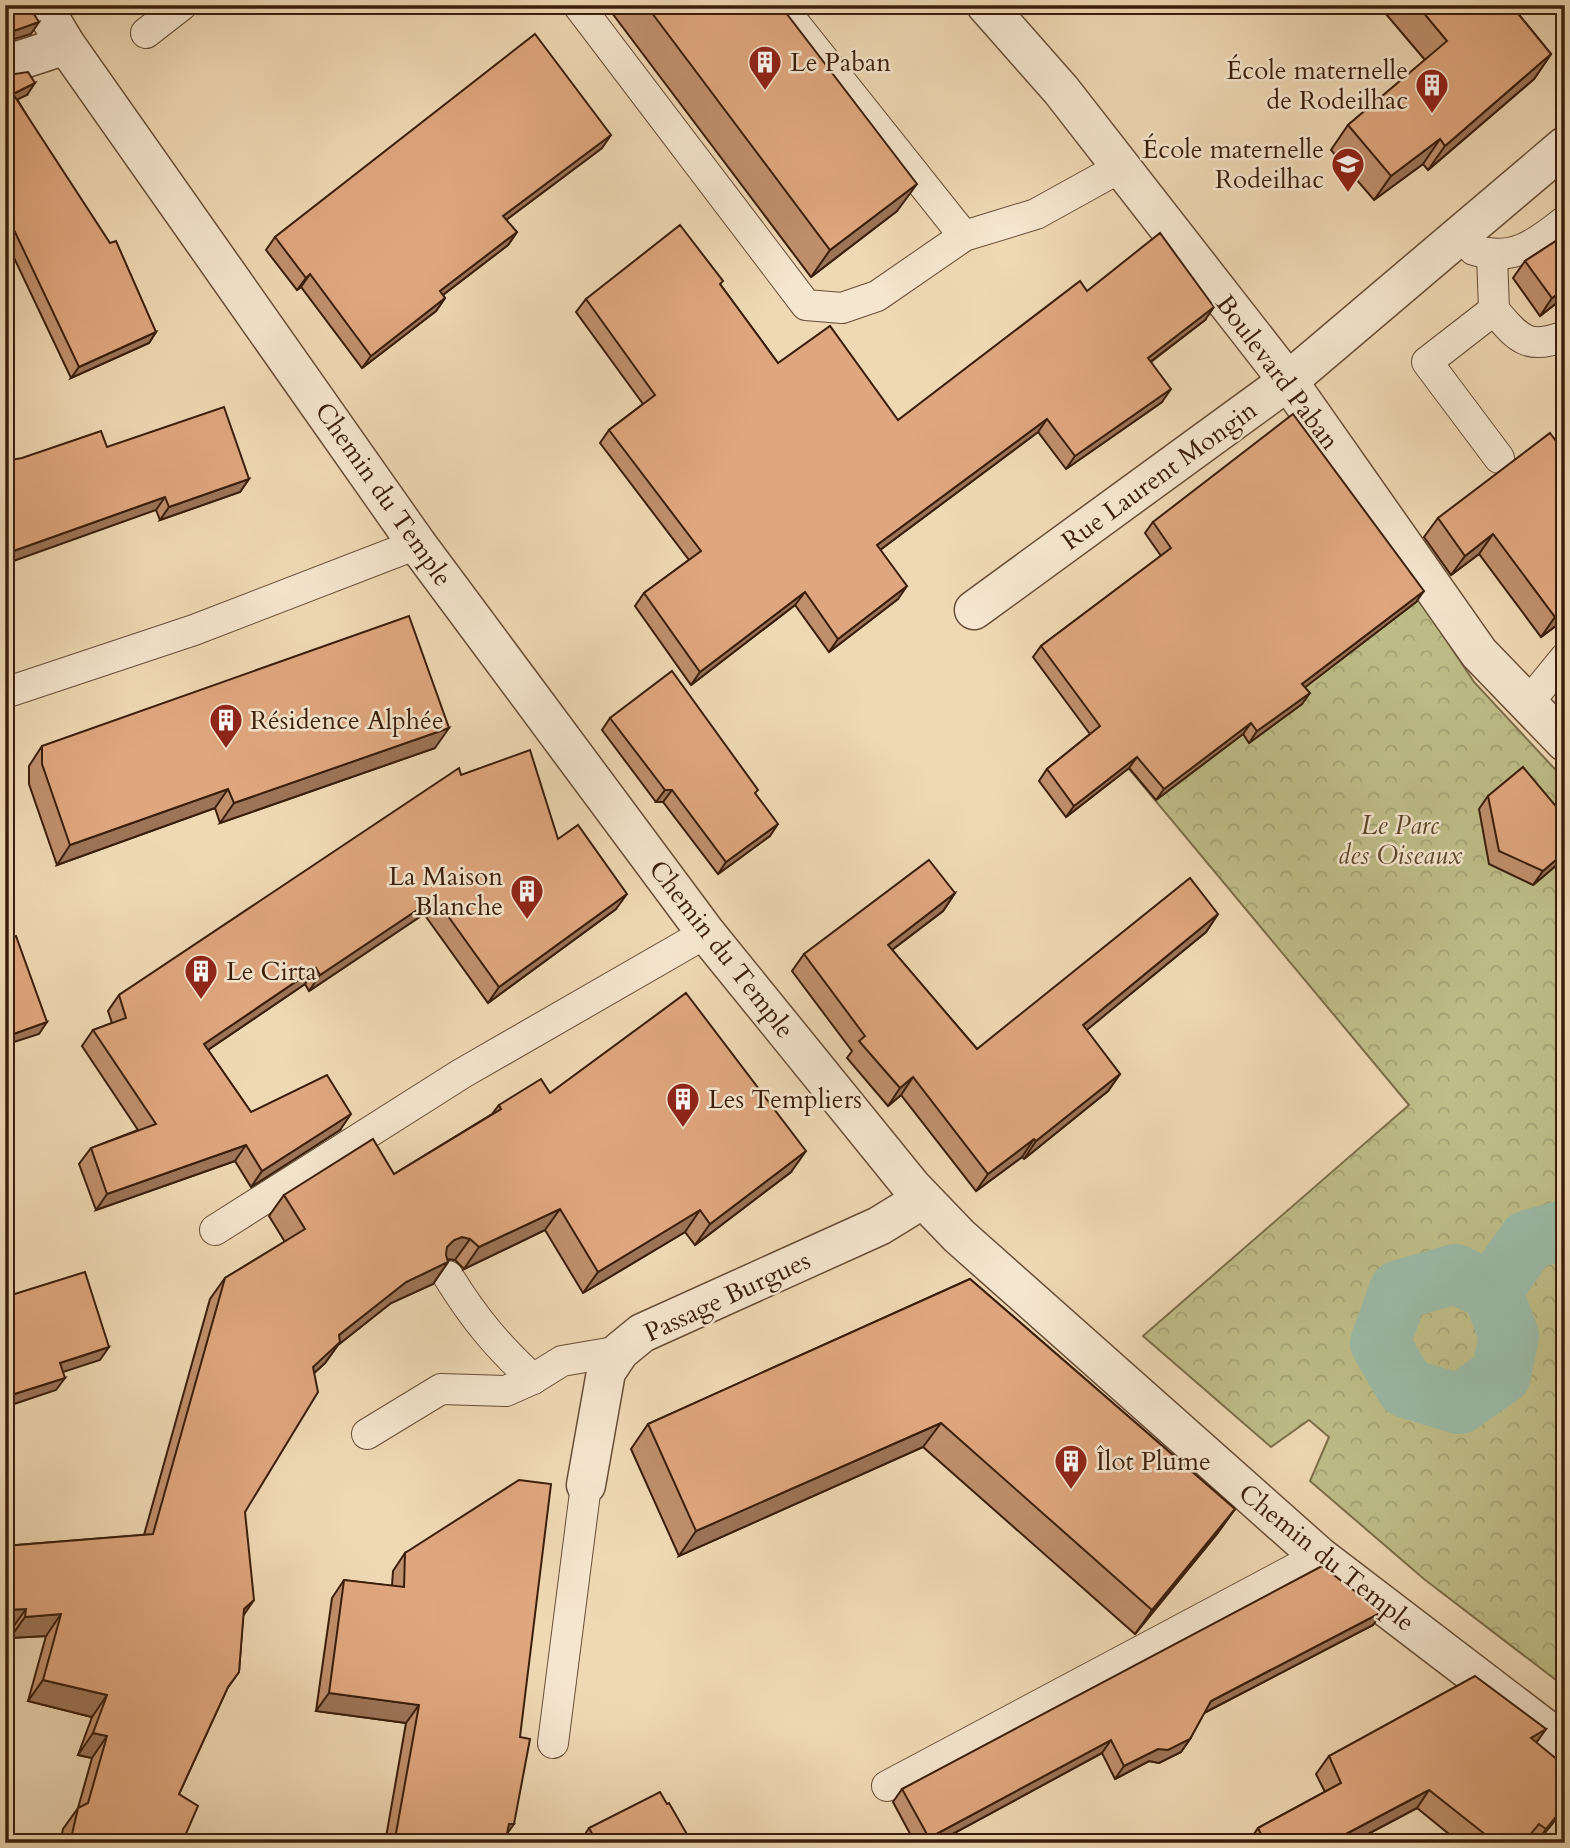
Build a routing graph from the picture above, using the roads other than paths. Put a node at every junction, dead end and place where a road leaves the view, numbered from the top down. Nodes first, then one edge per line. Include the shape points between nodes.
1 (182, 5) edge
2 (578, 5) edge
3 (780, 5) edge
4 (986, 5) edge
5 (46, 7) edge
6 (146, 33) dead end
7 (66, 45) junction
8 (5, 65) edge
9 (1565, 146) edge
10 (1121, 167) junction
11 (1565, 221) edge
12 (964, 236) junction
13 (1456, 238) junction
14 (1492, 256) junction
15 (1494, 310) junction
16 (1565, 336) edge
17 (1288, 381) junction
18 (1499, 458) dead end
19 (417, 544) junction
20 (974, 610) dead end
21 (1565, 658) edge
22 (5, 693) edge
23 (1528, 703) junction
24 (1565, 742) edge
25 (706, 933) junction
26 (923, 1199) junction
27 (215, 1230) dead end
28 (448, 1276) edge
29 (620, 1352) junction
30 (533, 1379) junction
31 (367, 1434) dead end
32 (586, 1485) joint
33 (1319, 1556) junction
34 (553, 1743) dead end
35 (1565, 1745) edge
36 (887, 1786) dead end

1 - 6 lane
2 - 12 lane via 806,305 842,308 877,296
3 - 12 lane
4 - 10 street, Boulevard Paban
5 - 7 street, Chemin du Temple
7 - 8 street
7 - 19 street, Chemin du Temple
9 - 13 street, Rue Laurent Mongin
10 - 12 lane via 1036,214
10 - 17 street, Boulevard Paban
11 - 14 lane via 1523,249
13 - 14 lane via 1470,249
13 - 17 street, Rue Laurent Mongin
14 - 15 lane
15 - 16 lane via 1527,342 1546,343
15 - 18 lane via 1427,362
17 - 20 street, Rue Laurent Mongin
17 - 23 street, Boulevard Paban via 1479,653
19 - 22 lane via 194,630
19 - 25 street, Chemin du Temple
21 - 23 lane
23 - 24 street, Boulevard Paban
25 - 26 street, Chemin du Temple
25 - 27 lane via 461,1074
26 - 29 street, Passage Burgues via 879,1226 642,1333
26 - 33 street, Chemin du Temple
28 - 30 lane via 473,1317
29 - 30 lane via 562,1361
29 - 32 street, Passage Burgues via 606,1372
30 - 31 lane via 506,1391 441,1389
32 - 34 lane
33 - 35 street, Chemin du Temple
33 - 36 lane

